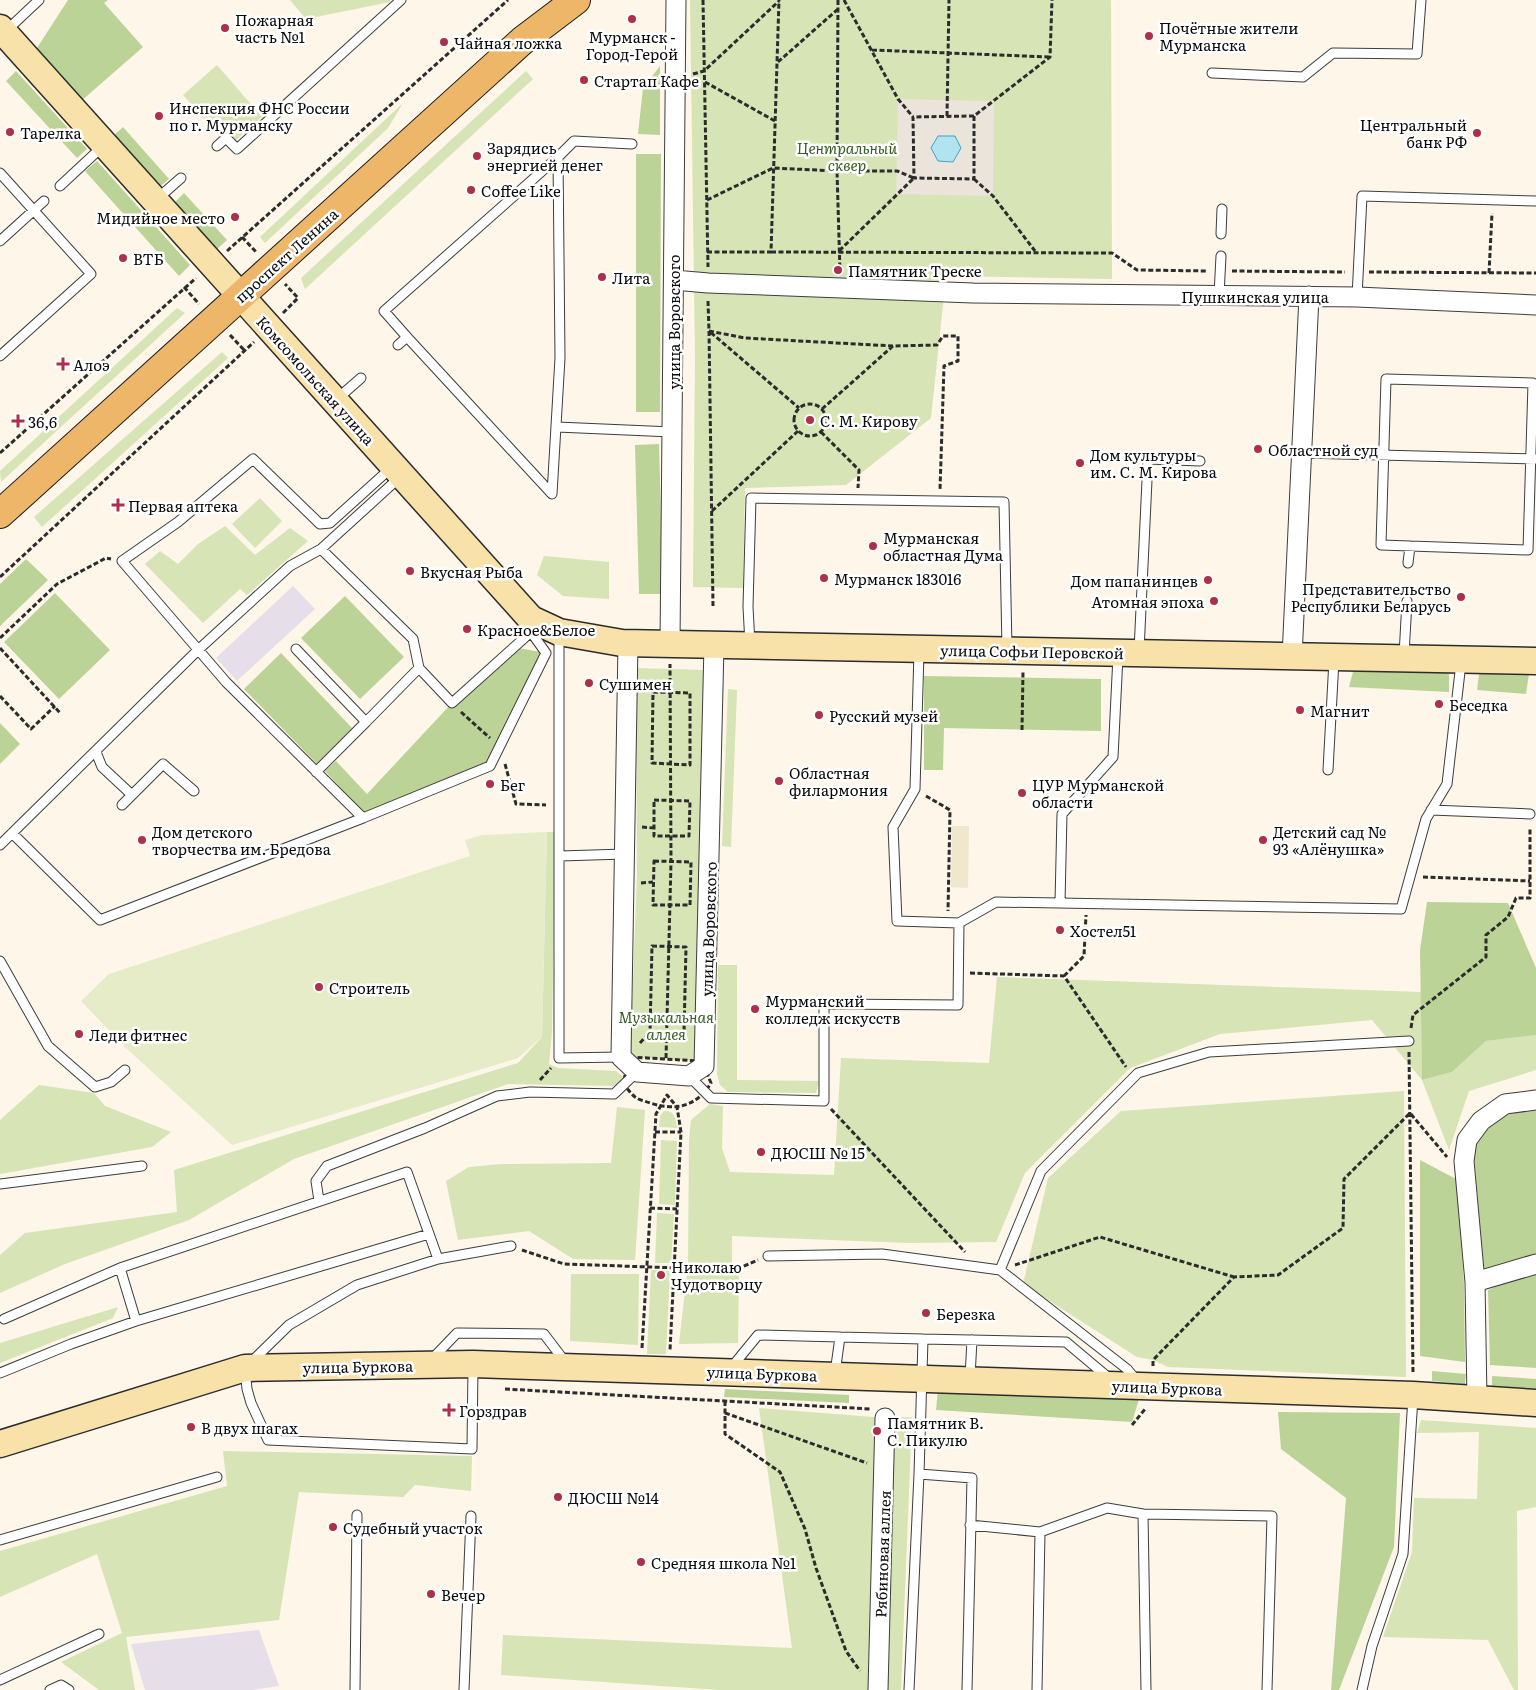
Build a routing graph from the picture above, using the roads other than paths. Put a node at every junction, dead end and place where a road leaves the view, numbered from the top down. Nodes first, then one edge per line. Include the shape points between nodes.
1 (39, 0) edge
2 (401, 0) edge
3 (576, 0) edge
4 (676, 0) edge
5 (1421, 0) edge
6 (1, 32) edge
7 (1212, 73) dead end
8 (632, 144) dead end
9 (104, 145) junction
10 (218, 146) dead end
11 (558, 157) junction
12 (0, 173) edge
13 (182, 178) dead end
14 (60, 186) dead end
15 (44, 201) dead end
16 (155, 201) junction
17 (1536, 201) edge
18 (1222, 209) dead end
19 (34, 210) junction
20 (1221, 234) dead end
21 (0, 241) edge
22 (1221, 256) dead end
23 (674, 280) junction
24 (1219, 295) junction
25 (240, 296) junction
26 (1309, 296) junction
27 (1357, 297) junction
28 (1536, 305) edge
29 (407, 337) junction
30 (398, 345) dead end
31 (0, 356) edge
32 (361, 378) dead end
33 (334, 400) junction
34 (557, 427) junction
35 (672, 432) junction
36 (1302, 453) junction
37 (1384, 455) junction
38 (1533, 459) edge
39 (1200, 461) dead end
40 (398, 471) junction
41 (0, 514) edge
42 (1410, 546) junction
43 (321, 549) junction
44 (1408, 563) dead end
45 (1407, 600) dead end
46 (531, 626) junction
47 (559, 632) junction
48 (628, 643) junction
49 (670, 644) junction
50 (714, 645) junction
51 (750, 645) junction
52 (296, 649) dead end
53 (919, 649) junction
54 (198, 650) junction
55 (1008, 650) junction
56 (1129, 653) junction
57 (1292, 656) junction
58 (1334, 657) junction
59 (1404, 659) junction
60 (1461, 660) junction
61 (1536, 661) edge
62 (419, 668) junction
63 (366, 722) junction
64 (96, 752) junction
65 (1328, 770) dead end
66 (316, 772) junction
67 (194, 791) dead end
68 (132, 795) junction
69 (122, 805) dead end
70 (1431, 810) junction
71 (1530, 814) road end
72 (363, 818) junction
73 (12, 833) junction
74 (0, 845) edge
75 (625, 854) junction
76 (560, 856) junction
77 (1060, 903) junction
78 (959, 923) junction
79 (1, 964) edge
80 (1409, 1041) road end
81 (620, 1057) junction
82 (125, 1070) dead end
83 (637, 1072) junction
84 (688, 1076) junction
85 (1536, 1100) edge
86 (142, 1166) dead end
87 (0, 1184) edge
88 (319, 1201) junction
89 (429, 1234) junction
90 (510, 1246) road end
91 (768, 1256) road end
92 (438, 1259) junction
93 (1536, 1264) edge
94 (120, 1268) junction
95 (1000, 1270) junction
96 (1475, 1282) junction
97 (4, 1319) dead end
98 (136, 1321) junction
99 (840, 1337) junction
100 (923, 1339) junction
101 (972, 1340) junction
102 (427, 1365) junction
103 (569, 1367) junction
104 (245, 1368) junction
105 (728, 1372) junction
106 (0, 1373) edge
107 (473, 1376) junction
108 (835, 1376) junction
109 (922, 1378) junction
110 (970, 1380) junction
111 (1140, 1386) junction
112 (1416, 1386) junction
113 (1477, 1399) junction
114 (1536, 1403) edge
115 (885, 1418) road end
116 (0, 1444) edge
117 (919, 1474) junction
118 (217, 1477) dead end
119 (1143, 1514) junction
120 (357, 1515) dead end
121 (471, 1516) dead end
122 (970, 1524) junction
123 (1040, 1532) junction
124 (0, 1540) edge
125 (99, 1634) dead end
126 (0, 1680) edge
127 (50, 1690) edge
128 (69, 1690) edge
129 (355, 1690) edge
130 (464, 1690) edge
131 (878, 1690) edge
132 (909, 1690) edge
133 (967, 1690) edge
134 (1037, 1690) edge
135 (1146, 1690) edge
136 (1267, 1690) edge
137 (1362, 1690) edge

1 - 6 lane
2 - 10 lane via 237,149 226,138
3 - 25 main road, проспект Ленина via 522,41
4 - 23 street, улица Воровского
5 - 7 lane via 1417,54 1333,53 1303,77
6 - 9 street, Комсомольская улица
8 - 11 lane via 574,141
9 - 14 lane
9 - 16 street, Комсомольская улица
11 - 29 lane via 384,311
11 - 34 lane via 560,358
12 - 19 lane
13 - 16 lane
15 - 19 lane
16 - 25 street, Комсомольская улица
17 - 27 lane via 1362,196
18 - 20 lane
19 - 21 lane
19 - 31 lane via 91,274
22 - 24 lane
23 - 24 street, Пушкинская улица via 973,293
23 - 35 street, улица Воровского
24 - 26 street, Пушкинская улица
25 - 33 street, Комсомольская улица
25 - 41 main road, проспект Ленина
26 - 27 street, Пушкинская улица
26 - 36 street
27 - 28 street, Пушкинская улица
29 - 30 lane
29 - 34 lane via 552,494
32 - 33 lane
33 - 40 street, Комсомольская улица
34 - 35 lane
35 - 49 street, улица Воровского
36 - 37 lane
36 - 57 street
37 - 38 lane
37 - 38 lane via 1386,379 1533,383
37 - 42 lane via 1381,545
38 - 42 lane via 1528,550
39 - 56 lane via 1148,459
40 - 43 lane
40 - 46 street, Комсомольская улица
40 - 54 lane via 330,523 320,524 253,459 178,522 122,561
42 - 44 lane
43 - 54 lane via 290,566
43 - 62 lane via 412,639
45 - 59 lane
46 - 47 street, улица Софьи Перовской
46 - 62 lane via 452,703
46 - 72 lane via 546,654 490,766
47 - 48 street, улица Софьи Перовской
47 - 76 lane
48 - 49 street, улица Софьи Перовской
48 - 75 street
49 - 50 street, улица Софьи Перовской
50 - 51 street, улица Софьи Перовской
50 - 84 street, улица Воровского via 704,1066
51 - 53 street, улица Софьи Перовской
51 - 55 lane via 751,498 856,499 1004,502
52 - 63 lane
53 - 55 street, улица Софьи Перовской
53 - 78 lane via 915,789 893,827 897,921
54 - 64 lane
54 - 66 lane
55 - 56 street, улица Софьи Перовской
56 - 57 street, улица Софьи Перовской
56 - 77 lane via 1113,757 1062,814
57 - 58 street, улица Софьи Перовской
58 - 59 street, улица Софьи Перовской
58 - 65 lane
59 - 60 street, улица Софьи Перовской
60 - 61 street, улица Софьи Перовской
60 - 70 lane via 1447,784
62 - 63 lane
63 - 66 lane
64 - 68 lane via 102,767
64 - 73 lane
66 - 72 lane
67 - 68 lane via 163,764
68 - 69 lane
70 - 71 lane
70 - 77 lane via 1401,909
72 - 73 lane via 100,920
73 - 74 lane
75 - 76 lane
75 - 81 street
76 - 81 lane via 559,1058
77 - 78 lane via 996,902
78 - 84 lane via 958,1005 824,1004 824,1101 711,1098
79 - 82 lane via 48,1046 95,1086 111,1082
80 - 95 lane via 1209,1052 1138,1073 1041,1171
81 - 83 street
83 - 84 street
83 - 88 lane via 614,1094 530,1092 497,1096 426,1128 327,1166 316,1182
85 - 96 street via 1505,1104 1481,1121 1467,1140 1464,1161
86 - 87 lane
88 - 89 lane via 407,1172
88 - 94 lane
89 - 92 lane
89 - 98 lane
90 - 92 lane
91 - 95 lane via 882,1254
92 - 104 lane via 348,1290 289,1325
93 - 96 street
94 - 97 lane
94 - 98 lane
95 - 111 lane via 1127,1369
96 - 113 street
98 - 106 lane
99 - 100 lane
99 - 105 lane via 758,1335
99 - 108 lane
100 - 101 lane
100 - 109 lane
101 - 110 lane
101 - 111 lane via 1066,1342
102 - 103 lane via 457,1333 544,1334
102 - 104 street, улица Буркова
102 - 107 street, улица Буркова
103 - 105 street, улица Буркова
103 - 107 street, улица Буркова
104 - 107 lane via 251,1403 268,1440 472,1449
104 - 116 street, улица Буркова
105 - 108 street, улица Буркова
108 - 109 street, улица Буркова
109 - 110 street, улица Буркова
109 - 117 lane
110 - 111 street, улица Буркова
111 - 112 street, улица Буркова
112 - 113 street, улица Буркова
112 - 137 lane via 1403,1554 1372,1646
113 - 114 street, улица Буркова
115 - 131 street, Рябиновая аллея
117 - 122 lane via 972,1478
117 - 132 lane
118 - 124 lane
119 - 123 lane via 1107,1508
119 - 135 lane
119 - 136 lane via 1272,1516
120 - 129 lane
121 - 130 lane
122 - 123 lane
122 - 133 lane
123 - 134 lane
125 - 126 lane
127 - 128 lane via 61,1685

